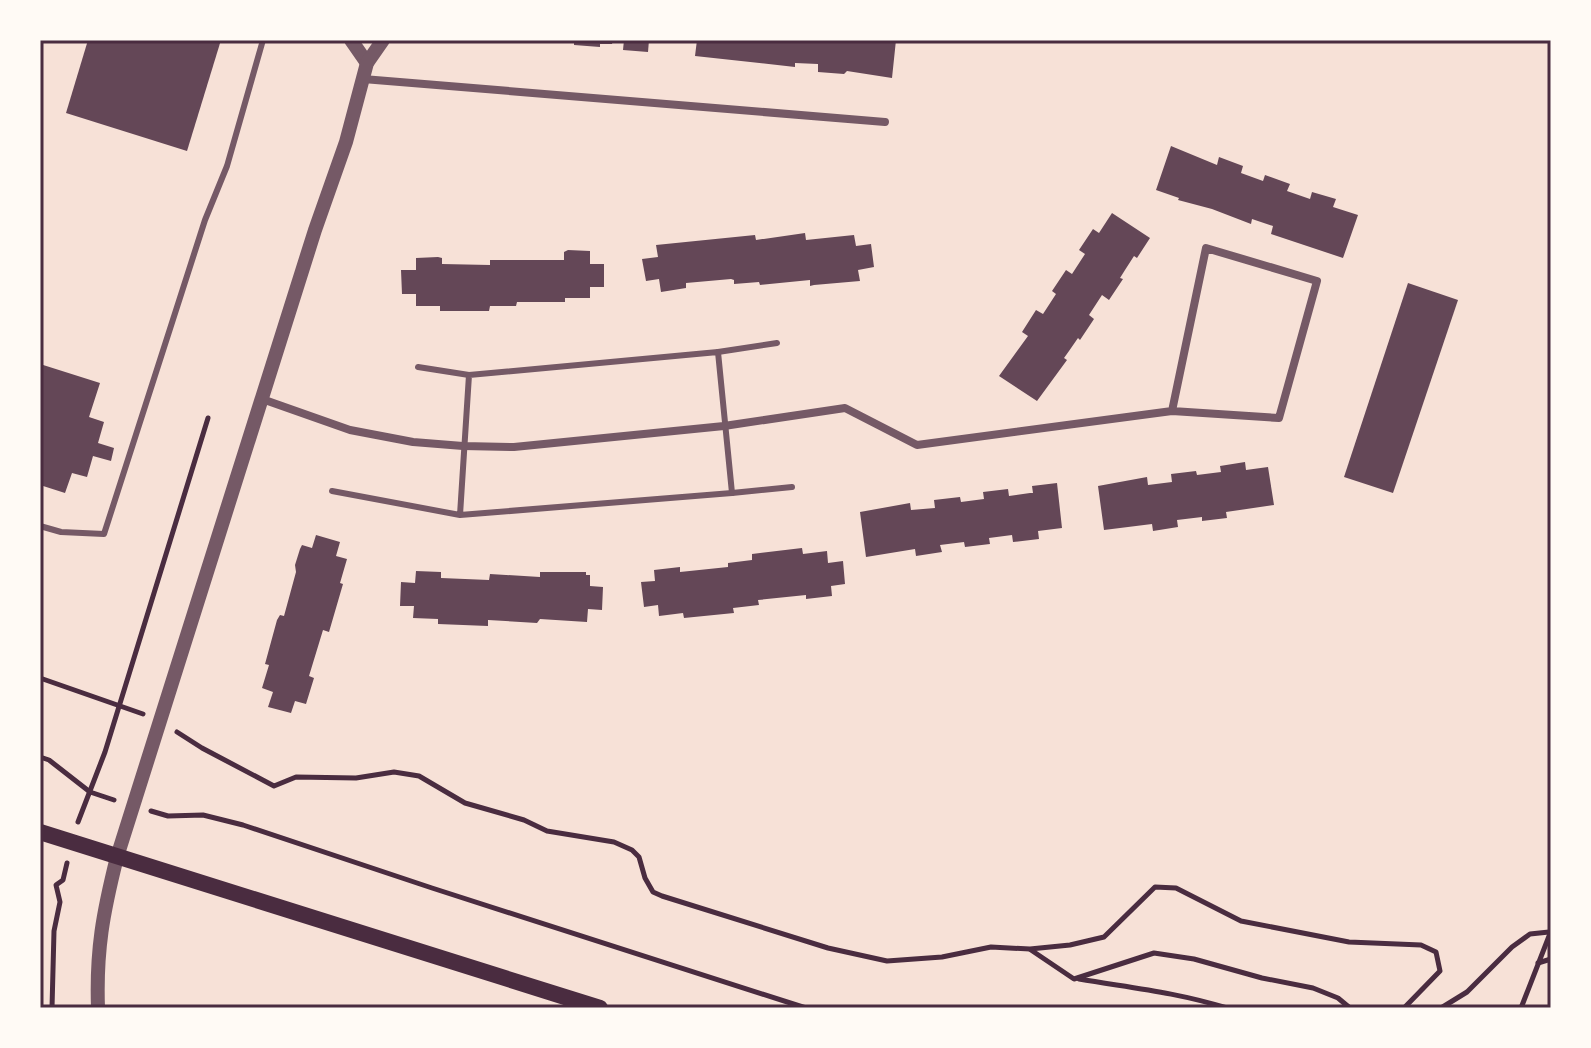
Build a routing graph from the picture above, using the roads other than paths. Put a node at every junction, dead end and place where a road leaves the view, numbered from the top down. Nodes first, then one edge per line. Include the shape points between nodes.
1 (263, 40) edge
2 (351, 40) edge
3 (383, 40) edge
4 (367, 63) junction
5 (363, 79) junction
6 (885, 122) dead end
7 (777, 343) dead end
8 (718, 352) junction
9 (418, 367) dead end
10 (469, 375) junction
11 (262, 399) junction
12 (1172, 411) junction
13 (724, 426) junction
14 (463, 446) junction
15 (792, 487) dead end
16 (332, 491) dead end
17 (732, 493) junction
18 (460, 515) junction
19 (40, 526) edge
20 (40, 832) edge
21 (117, 857) junction
22 (98, 1008) edge
23 (600, 1008) edge

1 - 19 lane via 227,166 104,534
2 - 4 street
3 - 4 street
4 - 5 street
5 - 6 street
5 - 11 street
7 - 8 lane
8 - 10 lane
8 - 13 lane
9 - 10 lane
10 - 14 lane
11 - 14 street via 350,430
11 - 21 street
12 - 12 street via 1279,418 1317,281 1206,248
12 - 13 street via 917,445 845,408
13 - 14 street via 514,447
13 - 17 lane
14 - 18 lane
15 - 17 lane
16 - 18 lane
17 - 18 lane
20 - 21 main road
21 - 22 street via 96,960
21 - 23 main road

